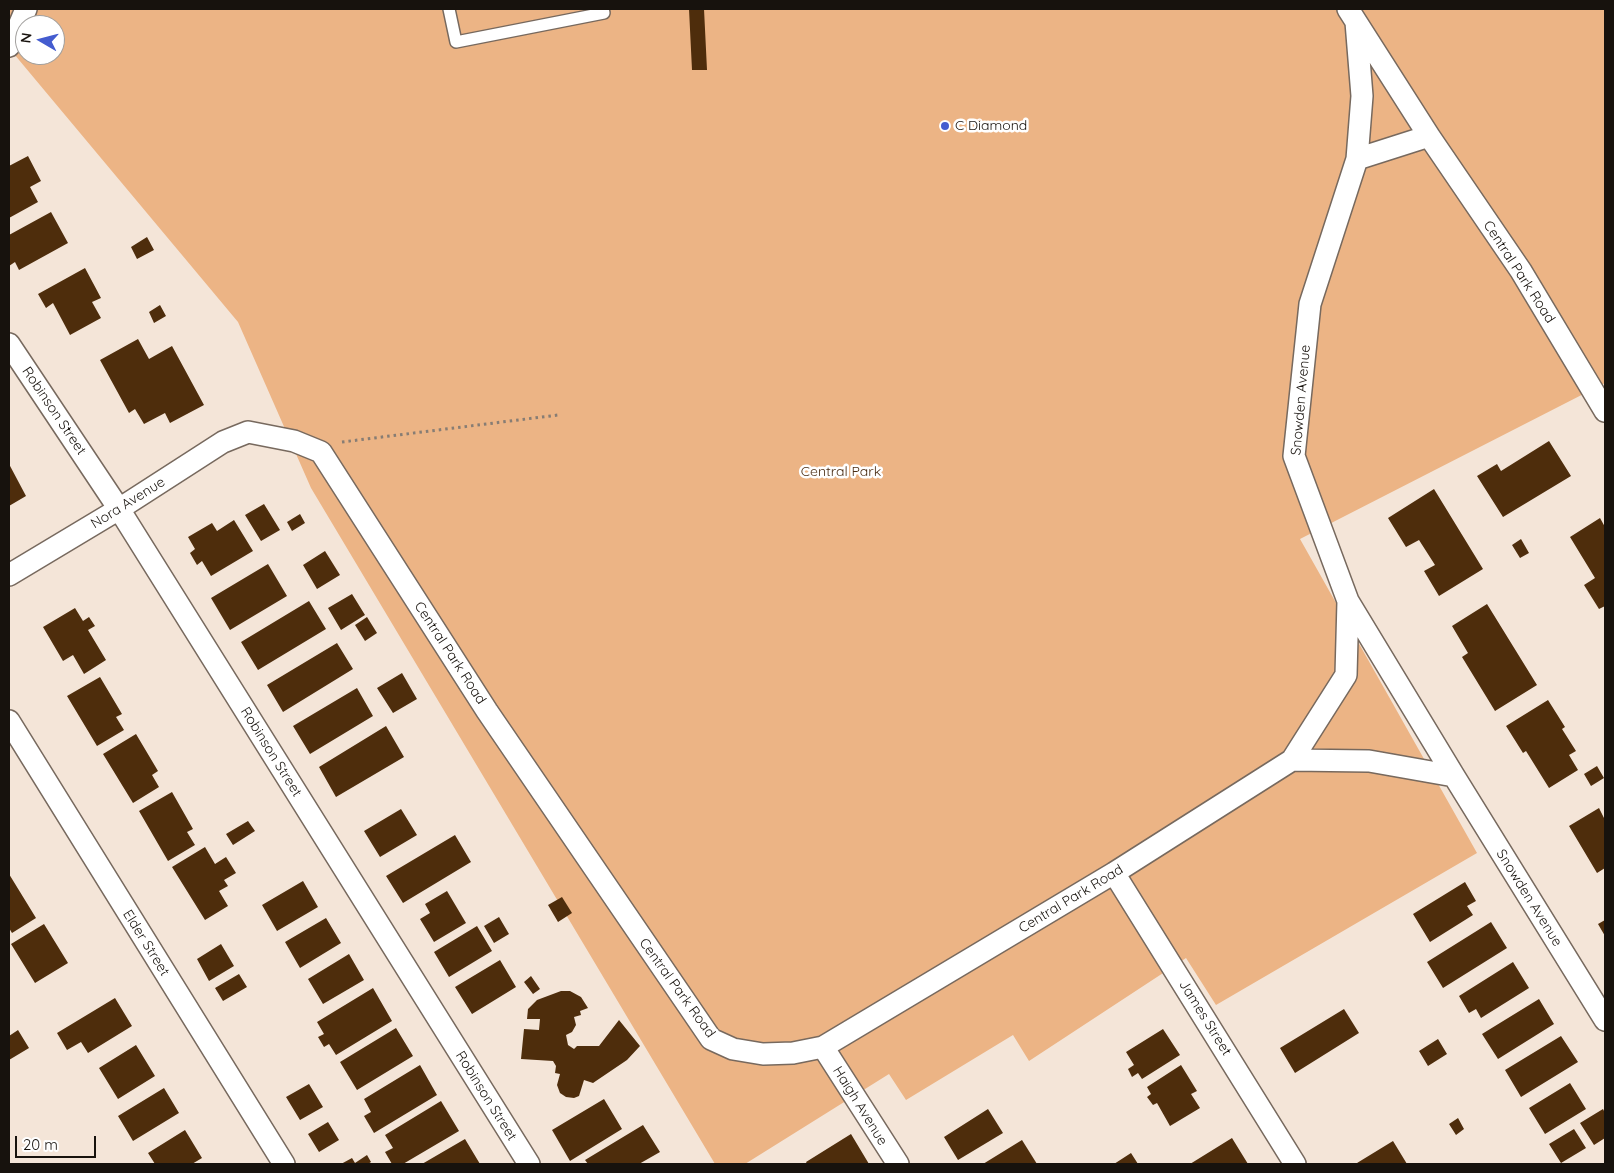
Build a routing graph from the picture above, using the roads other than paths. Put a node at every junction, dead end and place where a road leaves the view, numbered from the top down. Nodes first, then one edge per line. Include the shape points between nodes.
1 (26, 9) edge
2 (448, 9) edge
3 (603, 9) edge
4 (1352, 15) edge
5 (9, 46) edge
6 (1429, 136) junction
7 (1357, 158) junction
8 (9, 344) edge
9 (1605, 411) edge
10 (248, 432) joint
11 (119, 509) junction
12 (9, 575) edge
13 (1348, 601) junction
14 (9, 721) edge
15 (1292, 760) junction
16 (1454, 776) junction
17 (1114, 873) junction
18 (1605, 1020) edge
19 (823, 1047) junction
20 (284, 1164) edge
21 (529, 1164) edge
22 (898, 1164) edge
23 (1295, 1164) edge

1 - 5 street
2 - 3 lane via 456,42 604,13
4 - 6 street, Central Park Road
4 - 7 street, Snowden Avenue via 1362,96
6 - 7 street
6 - 9 street, Central Park Road via 1521,271
7 - 13 street, Snowden Avenue via 1310,304 1294,456
8 - 11 street, Robinson Street
10 - 11 street, Nora Avenue via 223,442
10 - 19 street, Central Park Road via 294,441 321,452 487,711 710,1039 733,1049 763,1054
11 - 12 street, Nora Avenue
11 - 21 street, Robinson Street
13 - 15 street, Central Park Road via 1346,675
13 - 16 street, Snowden Avenue
14 - 20 street, Elder Street
15 - 16 street via 1369,761
15 - 17 street, Central Park Road
16 - 18 street, Snowden Avenue
17 - 19 street, Central Park Road
17 - 23 street, James Street
19 - 22 street, Haigh Avenue

